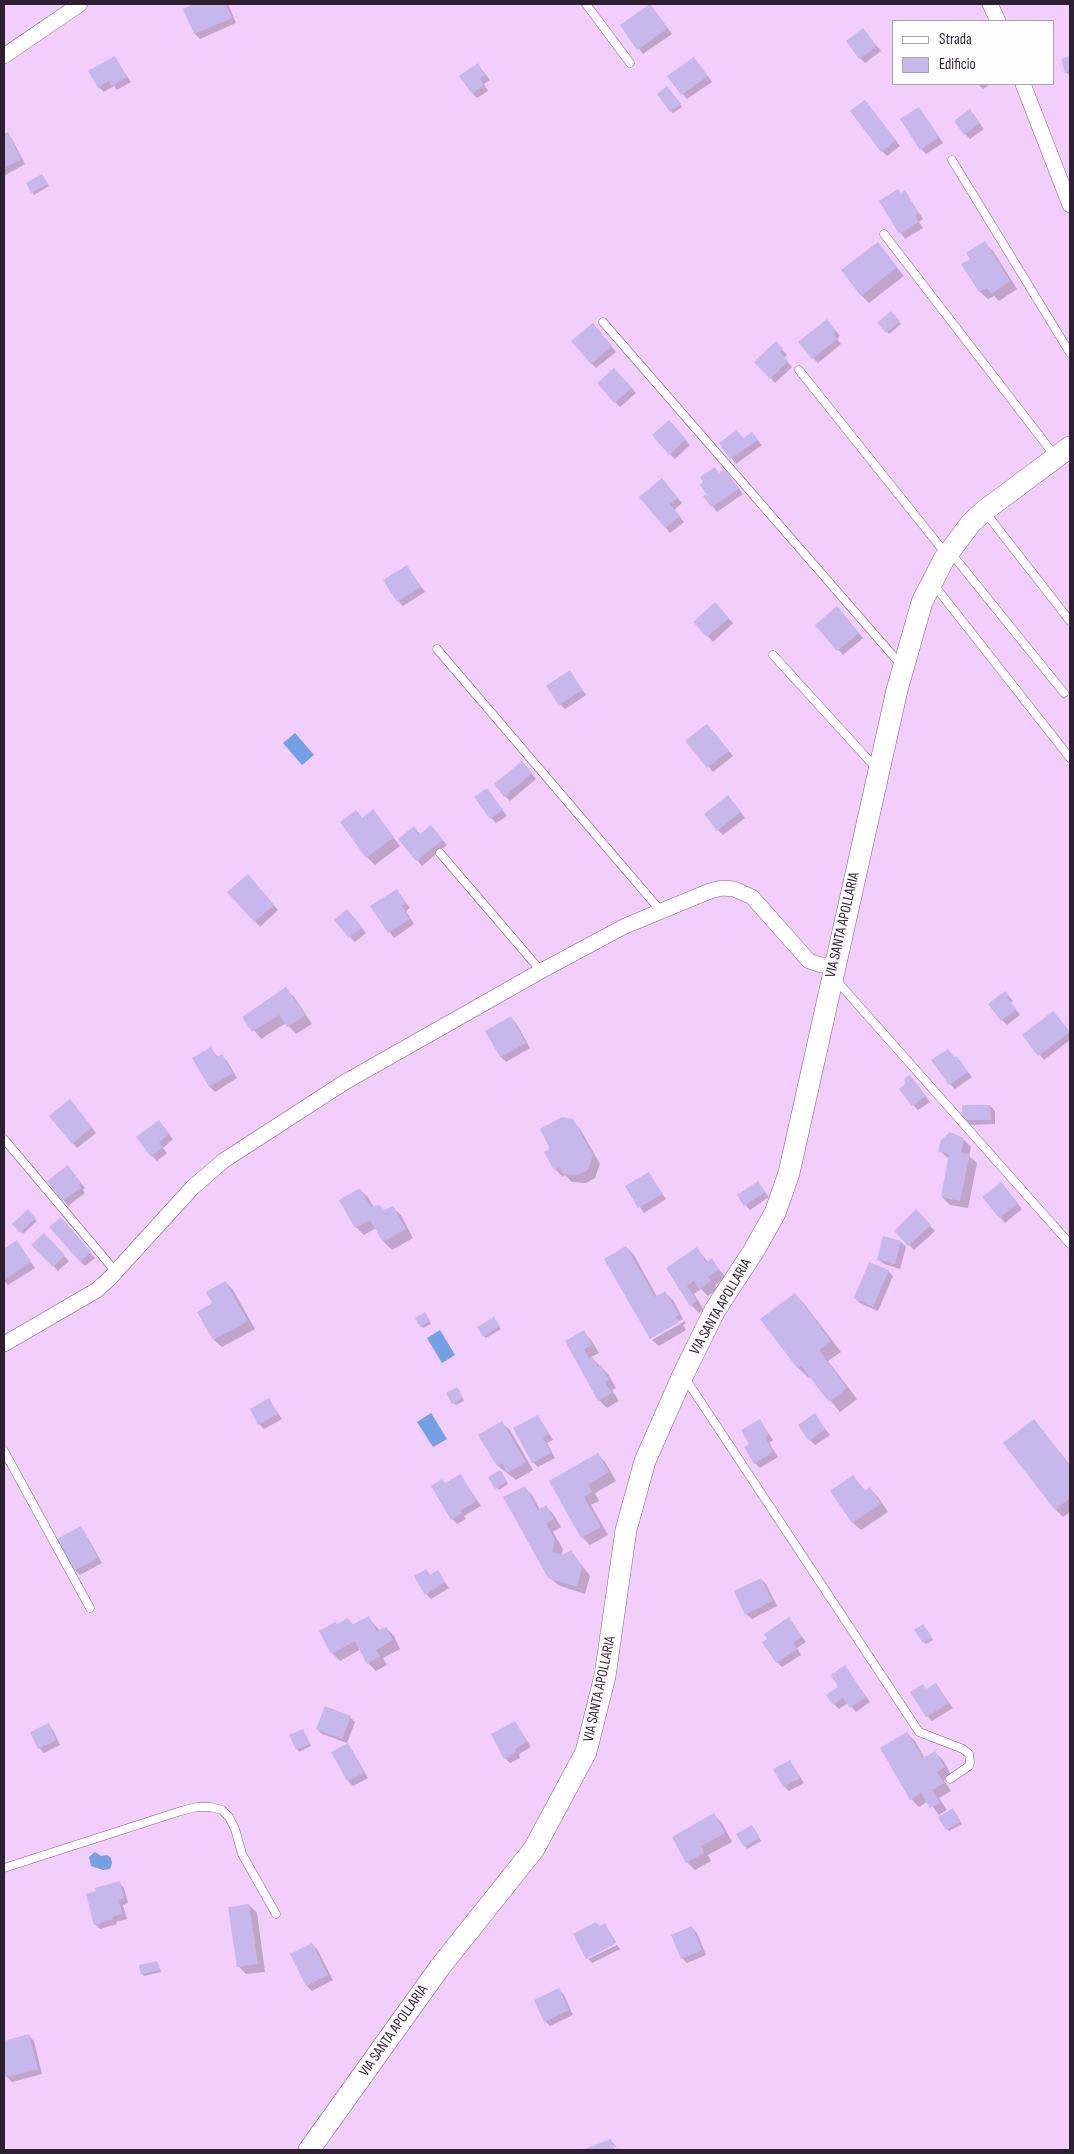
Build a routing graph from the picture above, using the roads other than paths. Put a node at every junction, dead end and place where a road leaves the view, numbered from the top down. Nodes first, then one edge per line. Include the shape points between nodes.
1 (80, 4) edge
2 (586, 4) edge
3 (990, 4) edge
4 (998, 20) edge
5 (4, 56) edge
6 (630, 63) dead end
7 (1023, 85) edge
8 (952, 160) dead end
9 (1070, 205) edge
10 (884, 234) dead end
11 (603, 322) dead end
12 (1070, 353) edge
13 (799, 370) dead end
14 (1064, 452) edge
15 (984, 510) junction
16 (948, 552) junction
17 (932, 581) junction
18 (1070, 621) edge
19 (437, 649) dead end
20 (773, 655) dead end
21 (903, 668) junction
22 (1064, 693) dead end
23 (1070, 758) edge
24 (878, 771) junction
25 (440, 853) dead end
26 (660, 910) junction
27 (833, 970) junction
28 (541, 971) junction
29 (4, 1139) edge
30 (1070, 1244) edge
31 (116, 1272) junction
32 (4, 1344) edge
33 (683, 1375) junction
34 (4, 1451) edge
35 (90, 1608) dead end
36 (950, 1779) dead end
37 (4, 1868) edge
38 (276, 1914) dead end
39 (309, 2150) edge

1 - 5 street
2 - 6 lane
3 - 4 street
7 - 9 street
8 - 12 lane
10 - 14 lane
11 - 21 lane
13 - 16 lane
14 - 15 street, VIA SANTA APOLLARIA
15 - 16 street, VIA SANTA APOLLARIA
15 - 18 lane
16 - 17 street, VIA SANTA APOLLARIA
16 - 22 lane
17 - 21 street, VIA SANTA APOLLARIA via 919,612
17 - 23 lane
19 - 26 lane
20 - 24 lane
21 - 24 street, VIA SANTA APOLLARIA
24 - 27 street, VIA SANTA APOLLARIA
25 - 28 lane
26 - 27 street via 710,891 722,888 739,890 752,897 809,961
26 - 28 street
27 - 30 lane
27 - 33 street, VIA SANTA APOLLARIA via 789,1173 754,1252 715,1310
28 - 31 street via 345,1082 223,1161 192,1188
29 - 31 lane
31 - 32 street via 85,1299
33 - 36 lane via 919,1732 963,1749 968,1754 969,1766
33 - 39 street, VIA SANTA APOLLARIA via 645,1461 626,1530 605,1676 586,1752 534,1849 440,1967
34 - 35 lane
37 - 38 lane via 181,1811 210,1807 229,1816 242,1854

